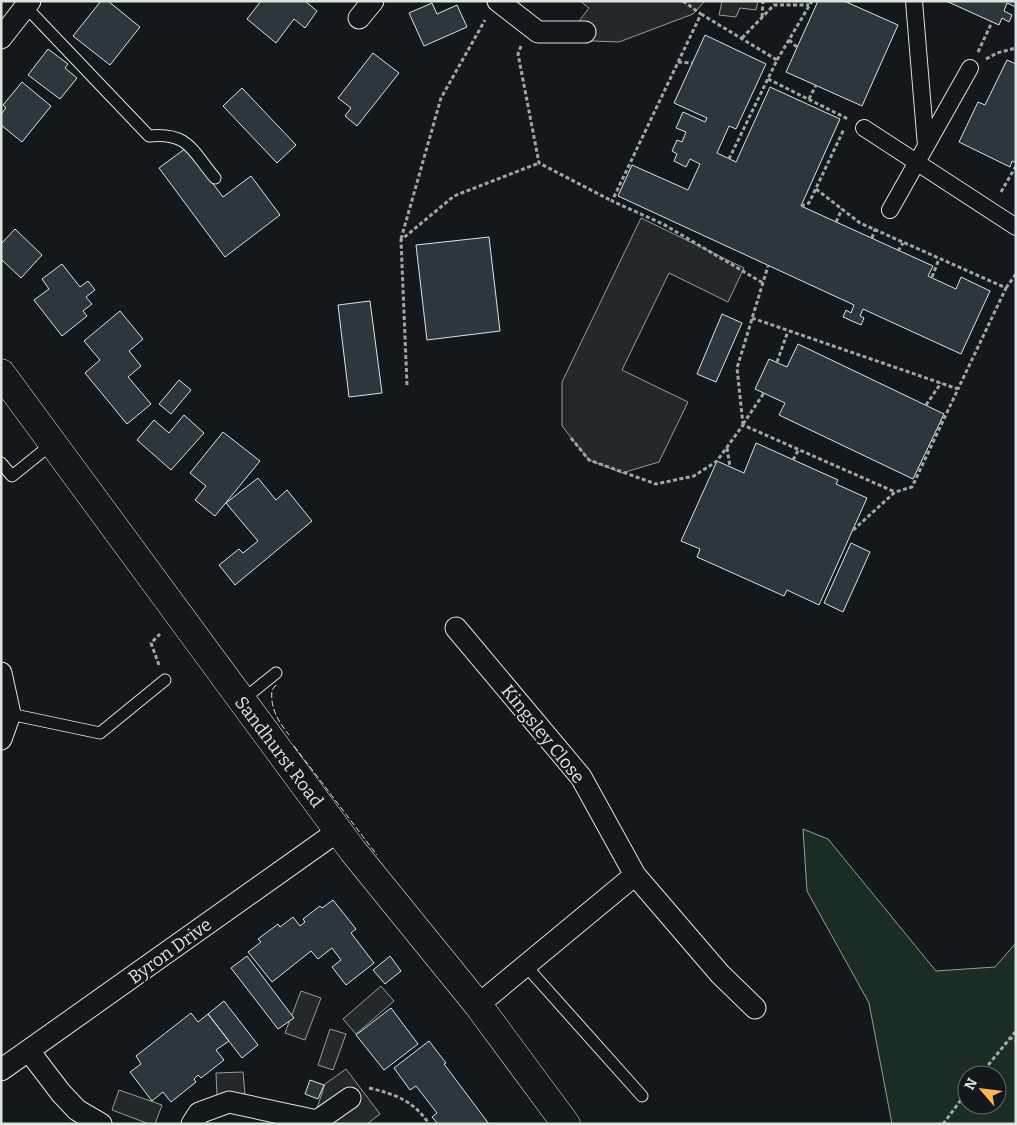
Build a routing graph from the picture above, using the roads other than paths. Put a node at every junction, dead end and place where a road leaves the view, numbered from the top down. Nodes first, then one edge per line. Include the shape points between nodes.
1 (373, 1) edge
2 (914, 1) edge
3 (28, 4) edge
4 (493, 9) edge
5 (359, 18) dead end
6 (585, 32) dead end
7 (1, 38) edge
8 (970, 68) road end
9 (864, 128) dead end
10 (926, 146) junction
11 (917, 162) junction
12 (214, 178) dead end
13 (890, 210) dead end
14 (1016, 227) edge
15 (1, 372) edge
16 (53, 443) junction
17 (1, 463) edge
18 (456, 628) dead end
19 (1, 673) edge
20 (276, 673) dead end
21 (166, 680) road end
22 (241, 701) junction
23 (10, 714) junction
24 (1, 739) edge
25 (338, 831) junction
26 (635, 875) junction
27 (525, 965) junction
28 (478, 1005) junction
29 (755, 1008) dead end
30 (29, 1051) junction
31 (1, 1070) edge
32 (642, 1096) dead end
33 (350, 1098) road end
34 (101, 1124) edge
35 (192, 1124) edge
36 (566, 1124) edge

1 - 5 street
2 - 10 street
3 - 7 street
3 - 12 lane via 150,136 168,134 183,140
4 - 6 street via 538,32
8 - 10 street
9 - 11 street
10 - 11 street
11 - 13 street
11 - 14 street
15 - 16 street, Sandhurst Road
16 - 17 lane via 12,476
16 - 22 street, Sandhurst Road
18 - 26 street, Kingsley Close via 581,777
19 - 23 street
20 - 22 lane
21 - 23 lane via 100,733
22 - 25 street, Sandhurst Road
23 - 24 street
25 - 28 street, Sandhurst Road
25 - 30 street, Byron Drive
26 - 27 street
26 - 29 street, Kingsley Close via 720,974
27 - 28 street
27 - 32 lane
28 - 36 street, Sandhurst Road
30 - 31 street, Byron Drive
30 - 34 street via 61,1094 77,1110
33 - 35 street via 317,1121 229,1102 199,1113

